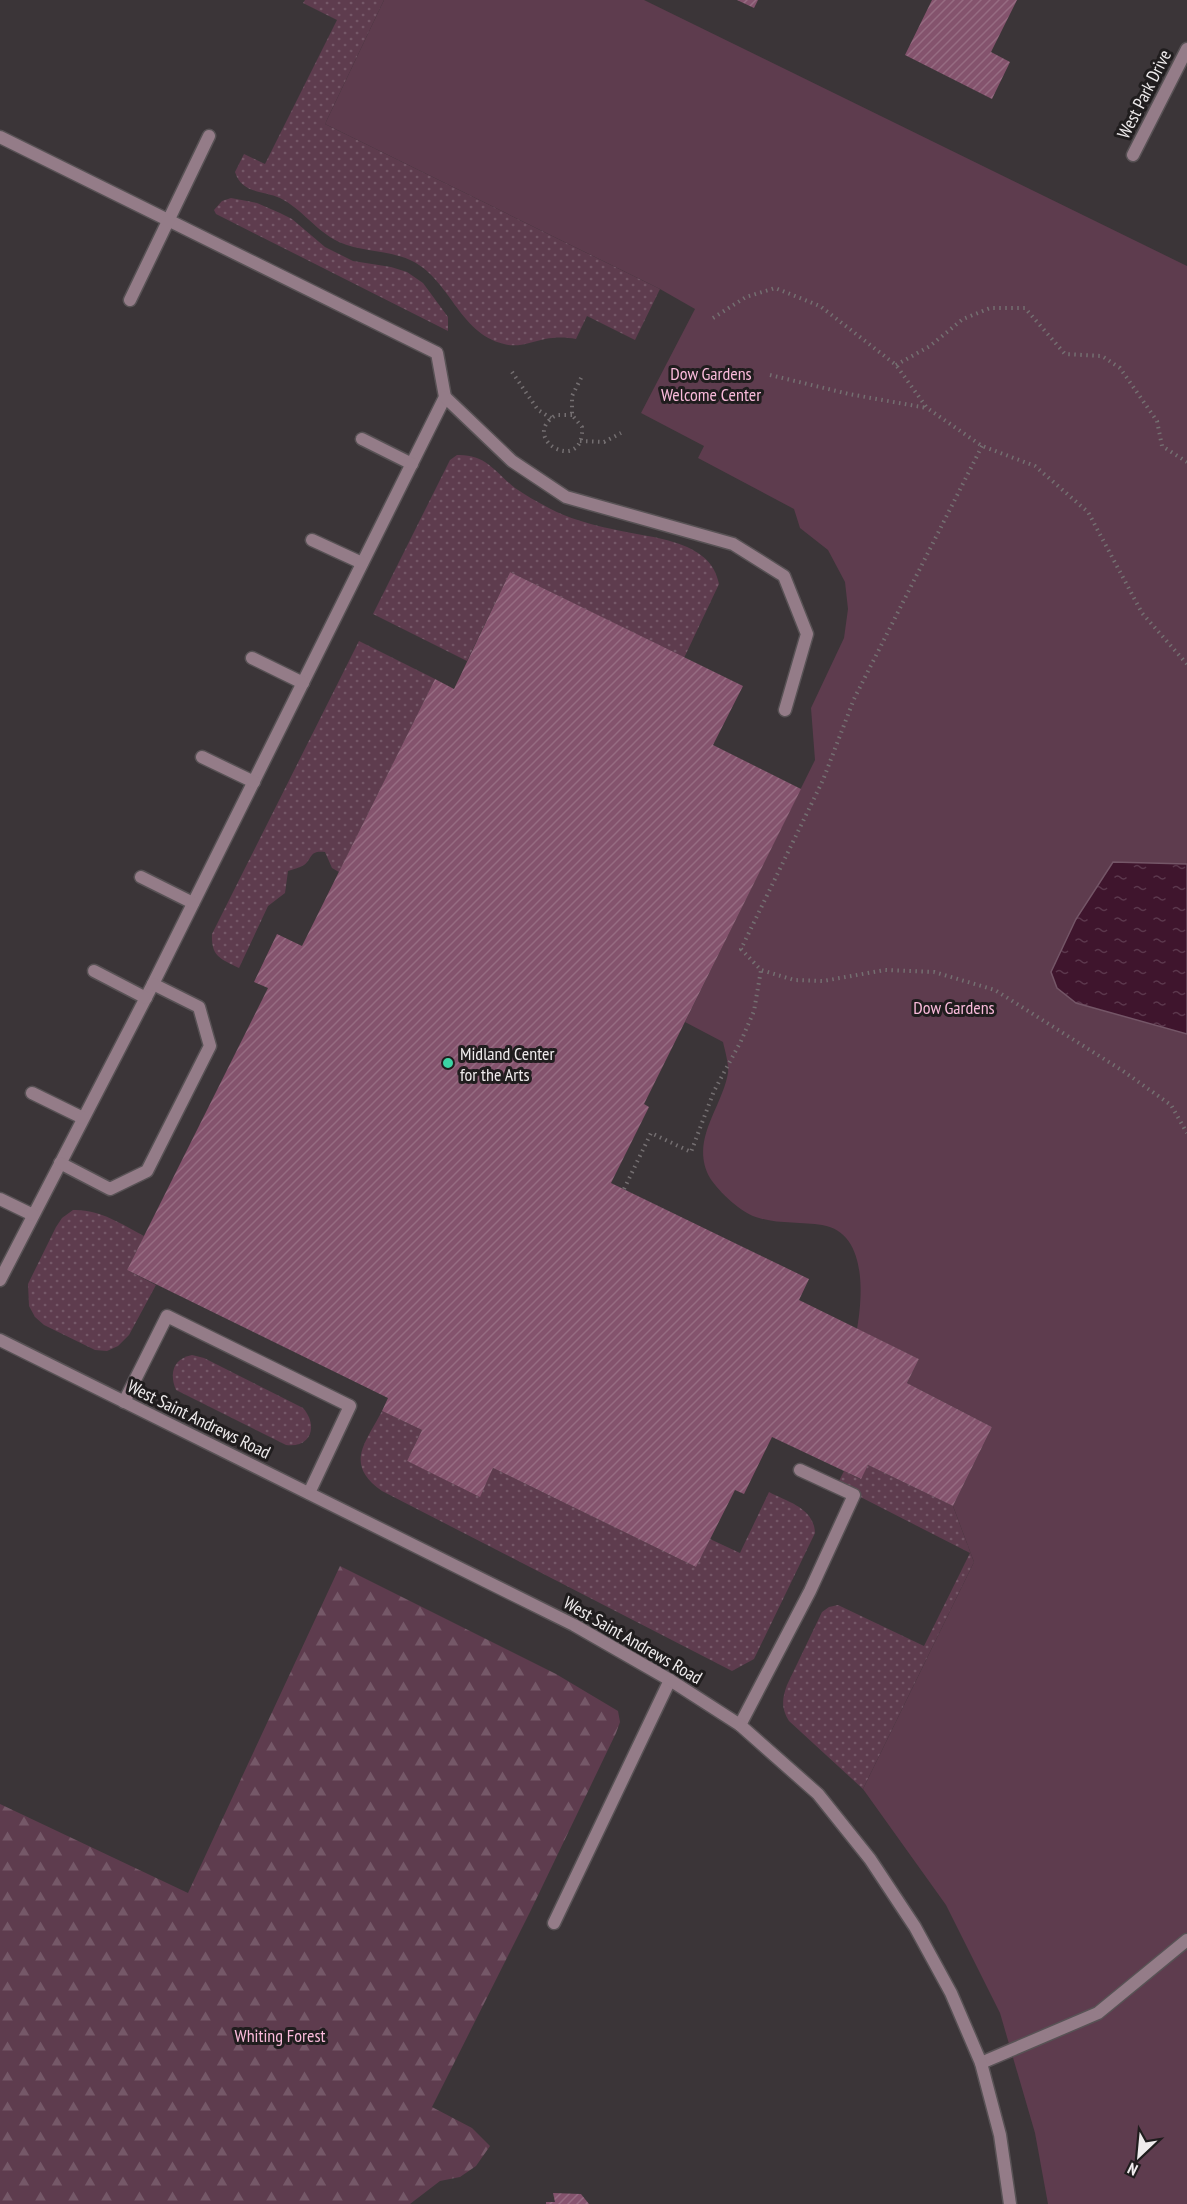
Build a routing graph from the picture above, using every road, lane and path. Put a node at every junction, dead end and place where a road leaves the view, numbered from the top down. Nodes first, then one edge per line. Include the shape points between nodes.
1 (1187, 49) edge
2 (209, 136) dead end
3 (0, 137) edge
4 (1134, 155) dead end
5 (168, 221) junction
6 (130, 300) dead end
7 (713, 318) dead end
8 (896, 365) junction
9 (512, 372) dead end
10 (583, 374) dead end
11 (770, 375) dead end
12 (445, 397) junction
13 (927, 408) junction
14 (572, 416) junction
15 (551, 418) junction
16 (621, 433) dead end
17 (362, 439) dead end
18 (580, 441) junction
19 (982, 446) junction
20 (1187, 462) edge
21 (412, 464) junction
22 (312, 540) dead end
23 (362, 563) junction
24 (252, 658) dead end
25 (1187, 664) edge
26 (303, 683) junction
27 (785, 710) dead end
28 (202, 757) dead end
29 (254, 782) junction
30 (141, 877) dead end
31 (193, 903) junction
32 (761, 970) junction
33 (94, 971) dead end
34 (153, 984) junction
35 (146, 998) junction
36 (32, 1093) dead end
37 (83, 1118) junction
38 (1187, 1133) edge
39 (60, 1163) junction
40 (624, 1189) dead end
41 (0, 1199) edge
42 (33, 1215) junction
43 (0, 1280) edge
44 (0, 1340) edge
45 (124, 1402) junction
46 (801, 1470) dead end
47 (309, 1493) junction
48 (670, 1680) junction
49 (740, 1725) junction
50 (554, 1923) dead end
51 (1187, 1940) edge
52 (981, 2063) junction
53 (1010, 2204) edge

1 - 4 street, West Park Drive
2 - 5 street
3 - 5 street
5 - 6 street
5 - 12 street via 437,353
7 - 8 path via 746,297 775,288 820,306
8 - 13 path
8 - 20 path via 930,346 963,320 990,308 1025,308 1065,354 1102,356 1120,368 1156,421 1162,446
9 - 15 path via 538,410
10 - 14 path via 573,396
11 - 13 path
12 - 21 street
12 - 27 street via 512,461 566,498 733,544 784,576 807,634
13 - 19 path
14 - 15 path via 561,414
14 - 18 path via 582,427
15 - 18 path via 544,433 551,447 567,452
16 - 18 path via 604,442
17 - 21 street
19 - 25 path via 1035,466 1088,512 1142,613
19 - 32 path via 854,699 823,780 741,949
21 - 23 street
22 - 23 street
23 - 26 street
24 - 26 street
26 - 29 street
28 - 29 street
29 - 31 street
30 - 31 street
31 - 34 street
32 - 38 path via 794,980 823,981 885,969 934,972 994,990 1171,1105
32 - 40 path via 754,1011 714,1091 691,1152 651,1133
33 - 35 street
34 - 35 street
34 - 39 street via 199,1007 210,1046 147,1171 110,1189
35 - 37 street
36 - 37 street
37 - 39 street
39 - 42 street
41 - 42 street
42 - 43 street
44 - 45 street, West Saint Andrews Road
45 - 47 street, West Saint Andrews Road
45 - 47 street via 167,1317 350,1406
46 - 49 street via 854,1495 810,1591
47 - 48 street, West Saint Andrews Road via 574,1625
48 - 49 street, West Saint Andrews Road
48 - 50 street
49 - 52 street, West Saint Andrews Road via 818,1794 870,1859 915,1927 951,1994
51 - 52 street via 1098,2013
52 - 53 street, West Saint Andrews Road via 1000,2135

